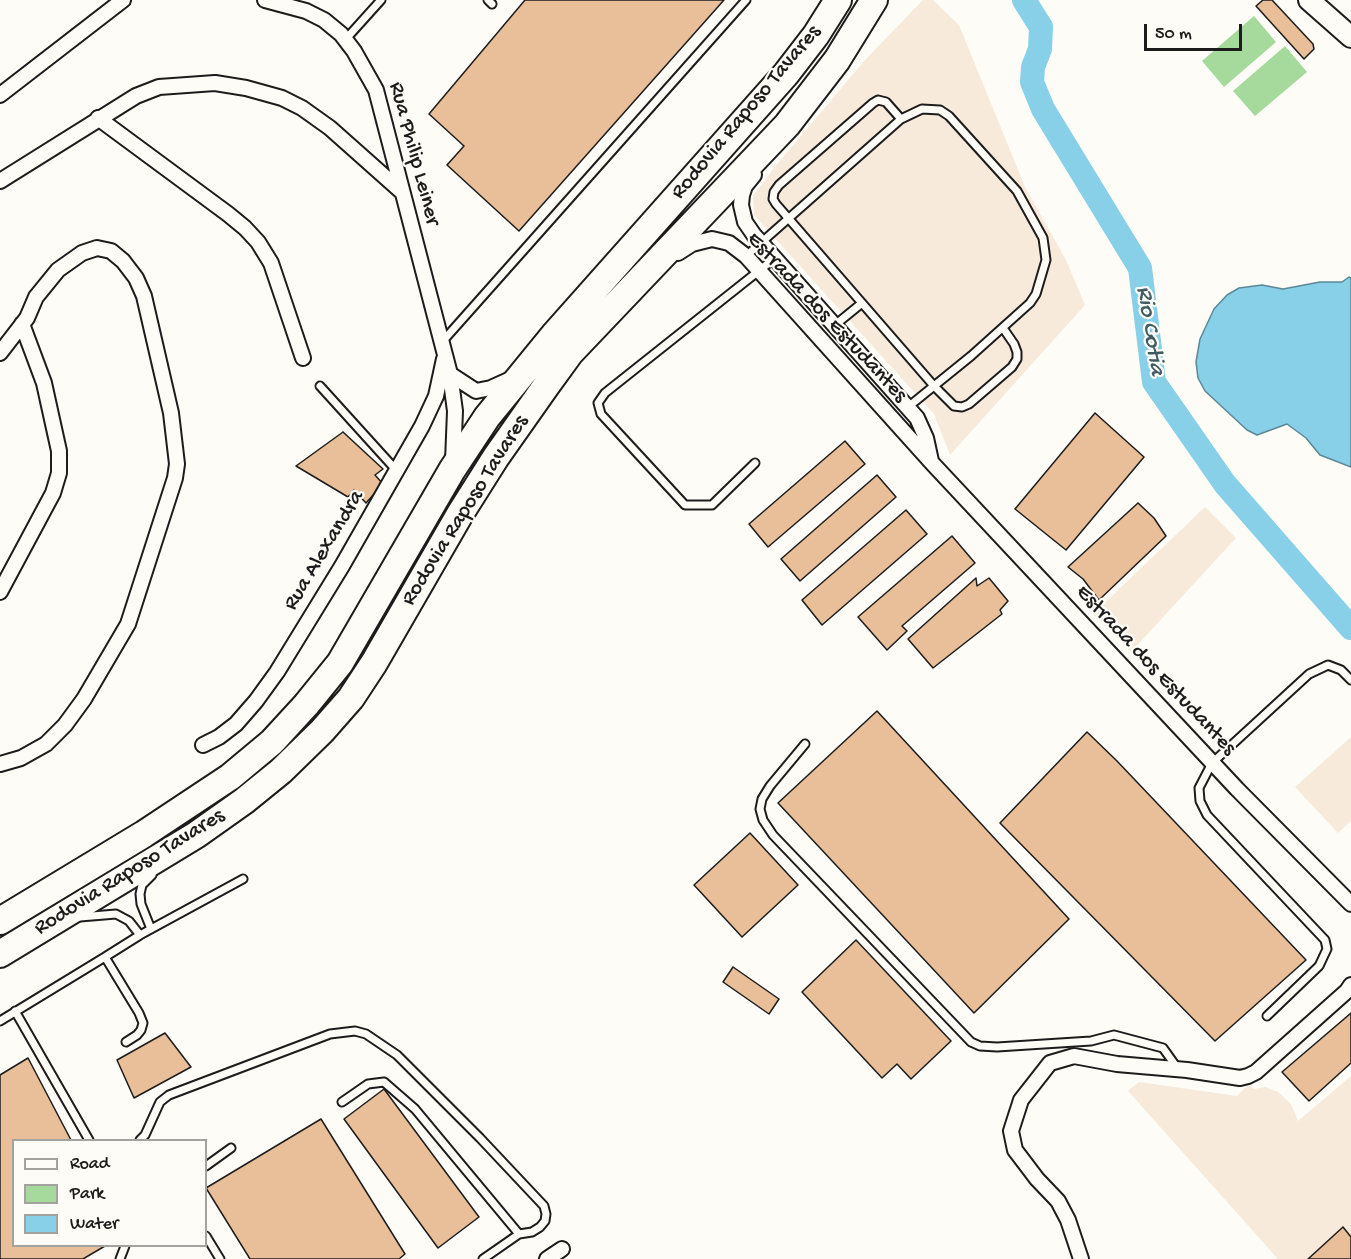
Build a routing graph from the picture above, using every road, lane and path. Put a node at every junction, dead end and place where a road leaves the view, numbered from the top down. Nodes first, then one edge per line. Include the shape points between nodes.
1 (123, 0) edge
2 (265, 0) edge
3 (381, 0) edge
4 (746, 0) edge
5 (838, 0) edge
6 (874, 0) edge
7 (1309, 0) edge
8 (1351, 37) edge
9 (345, 40) junction
10 (837, 60) junction
11 (0, 95) edge
12 (98, 118) junction
13 (901, 119) junction
14 (0, 181) edge
15 (402, 192) junction
16 (789, 219) junction
17 (761, 243) junction
18 (746, 256) junction
19 (775, 258) junction
20 (759, 270) junction
21 (862, 303) junction
22 (22, 324) junction
23 (835, 326) junction
24 (1003, 328) junction
25 (443, 348) junction
26 (0, 353) edge
27 (570, 353) junction
28 (303, 358) dead end
29 (450, 374) junction
30 (521, 374) junction
31 (320, 386) dead end
32 (934, 386) junction
33 (908, 408) junction
34 (893, 421) junction
35 (755, 463) dead end
36 (932, 463) junction
37 (452, 470) junction
38 (397, 471) junction
39 (0, 592) edge
40 (1351, 680) edge
41 (805, 744) dead end
42 (203, 745) dead end
43 (1212, 763) junction
44 (0, 764) edge
45 (244, 801) junction
46 (193, 847) dead end
47 (158, 871) dead end
48 (243, 879) dead end
49 (1351, 904) edge
50 (0, 921) edge
51 (53, 921) junction
52 (151, 929) junction
53 (141, 934) junction
54 (0, 954) edge
55 (105, 957) junction
56 (1351, 985) edge
57 (15, 1011) junction
58 (1267, 1016) dead end
59 (0, 1021) edge
60 (126, 1042) dead end
61 (1178, 1069) junction
62 (342, 1102) dead end
63 (88, 1139) edge
64 (141, 1139) edge
65 (231, 1148) dead end
66 (207, 1165) edge
67 (519, 1234) junction
68 (207, 1238) edge
69 (562, 1249) dead end
70 (220, 1259) edge
71 (483, 1259) edge
72 (547, 1259) edge
73 (1080, 1259) edge

1 - 11 street
2 - 9 street, Rua Philip Leiner via 315,15
3 - 9 lane
4 - 25 lane
5 - 30 highway, Rodovia Raposo Tavares via 786,74
6 - 10 highway, Rodovia Raposo Tavares
7 - 8 main road
9 - 15 street, Rua Philip Leiner via 376,90
10 - 17 street, Estrada dos Estudantes via 808,107 745,186 742,214
10 - 27 highway, Rodovia Raposo Tavares via 787,125
12 - 14 street
12 - 15 street via 159,87 215,83 246,88 302,108
12 - 28 street via 228,214 258,242 271,263
13 - 16 lane
13 - 16 lane via 886,102 878,100 779,185 773,199
13 - 24 lane via 922,109 940,110 949,116 1017,191 1043,238 1046,260 1036,294
15 - 25 street, Rua Philip Leiner
16 - 17 lane
16 - 21 lane
17 - 18 lane
17 - 19 street, Estrada dos Estudantes
18 - 20 street, Estrada dos Estudantes
18 - 27 street, Estrada dos Estudantes via 719,240 704,240 684,248 617,318
19 - 20 lane
19 - 23 street, Estrada dos Estudantes
20 - 34 street, Estrada dos Estudantes
20 - 35 lane via 605,393 598,403 601,414 685,505 712,505
21 - 23 lane
21 - 32 lane
22 - 26 street
22 - 39 street via 44,383 59,451 58,473 53,493
22 - 44 street via 46,284 82,253 97,248 123,261 144,296 171,413 177,464 128,624 84,699 46,744
23 - 33 street, Estrada dos Estudantes
24 - 32 lane
24 - 32 lane via 1014,344 1017,359 969,404 954,406
25 - 29 street, Rua Philip Leiner
25 - 38 street, Rua Alexandra via 436,396
27 - 45 highway, Rodovia Raposo Tavares via 496,457 351,698 281,771
29 - 30 street via 476,391
29 - 37 street, Rua Philip Leiner via 455,411
30 - 37 highway, Rodovia Raposo Tavares
31 - 38 lane
32 - 33 lane
33 - 34 street
33 - 36 street, Estrada dos Estudantes via 922,428
34 - 36 street, Estrada dos Estudantes
36 - 43 street, Estrada dos Estudantes
37 - 50 highway, Rodovia Raposo Tavares via 340,663 272,742 191,804
38 - 42 street, Rua Alexandra via 277,672 236,724
40 - 43 lane via 1328,665 1309,674
41 - 61 lane via 762,799 763,820 773,836 971,1042 997,1047 1091,1041 1114,1035 1163,1048
43 - 49 street, Estrada dos Estudantes
43 - 58 lane via 1199,788 1207,815 1325,940 1327,949 1319,966
45 - 46 lane
45 - 51 highway, Rodovia Raposo Tavares via 196,835
47 - 52 lane via 142,885 140,894
48 - 52 lane
51 - 53 lane via 116,914
51 - 54 highway, Rodovia Raposo Tavares
52 - 53 lane
53 - 55 lane
55 - 57 lane
55 - 60 lane via 143,1023 137,1035
56 - 61 street via 1248,1076
57 - 59 lane
57 - 63 lane
61 - 73 street via 1074,1056 1050,1063 1021,1100 1011,1131 1015,1150 1058,1201
62 - 67 lane via 368,1084 384,1082 415,1109
64 - 67 lane via 160,1102 169,1095 330,1034 355,1031 397,1055 544,1206 546,1214 540,1227
65 - 66 lane
67 - 71 lane
68 - 70 lane
69 - 72 street

